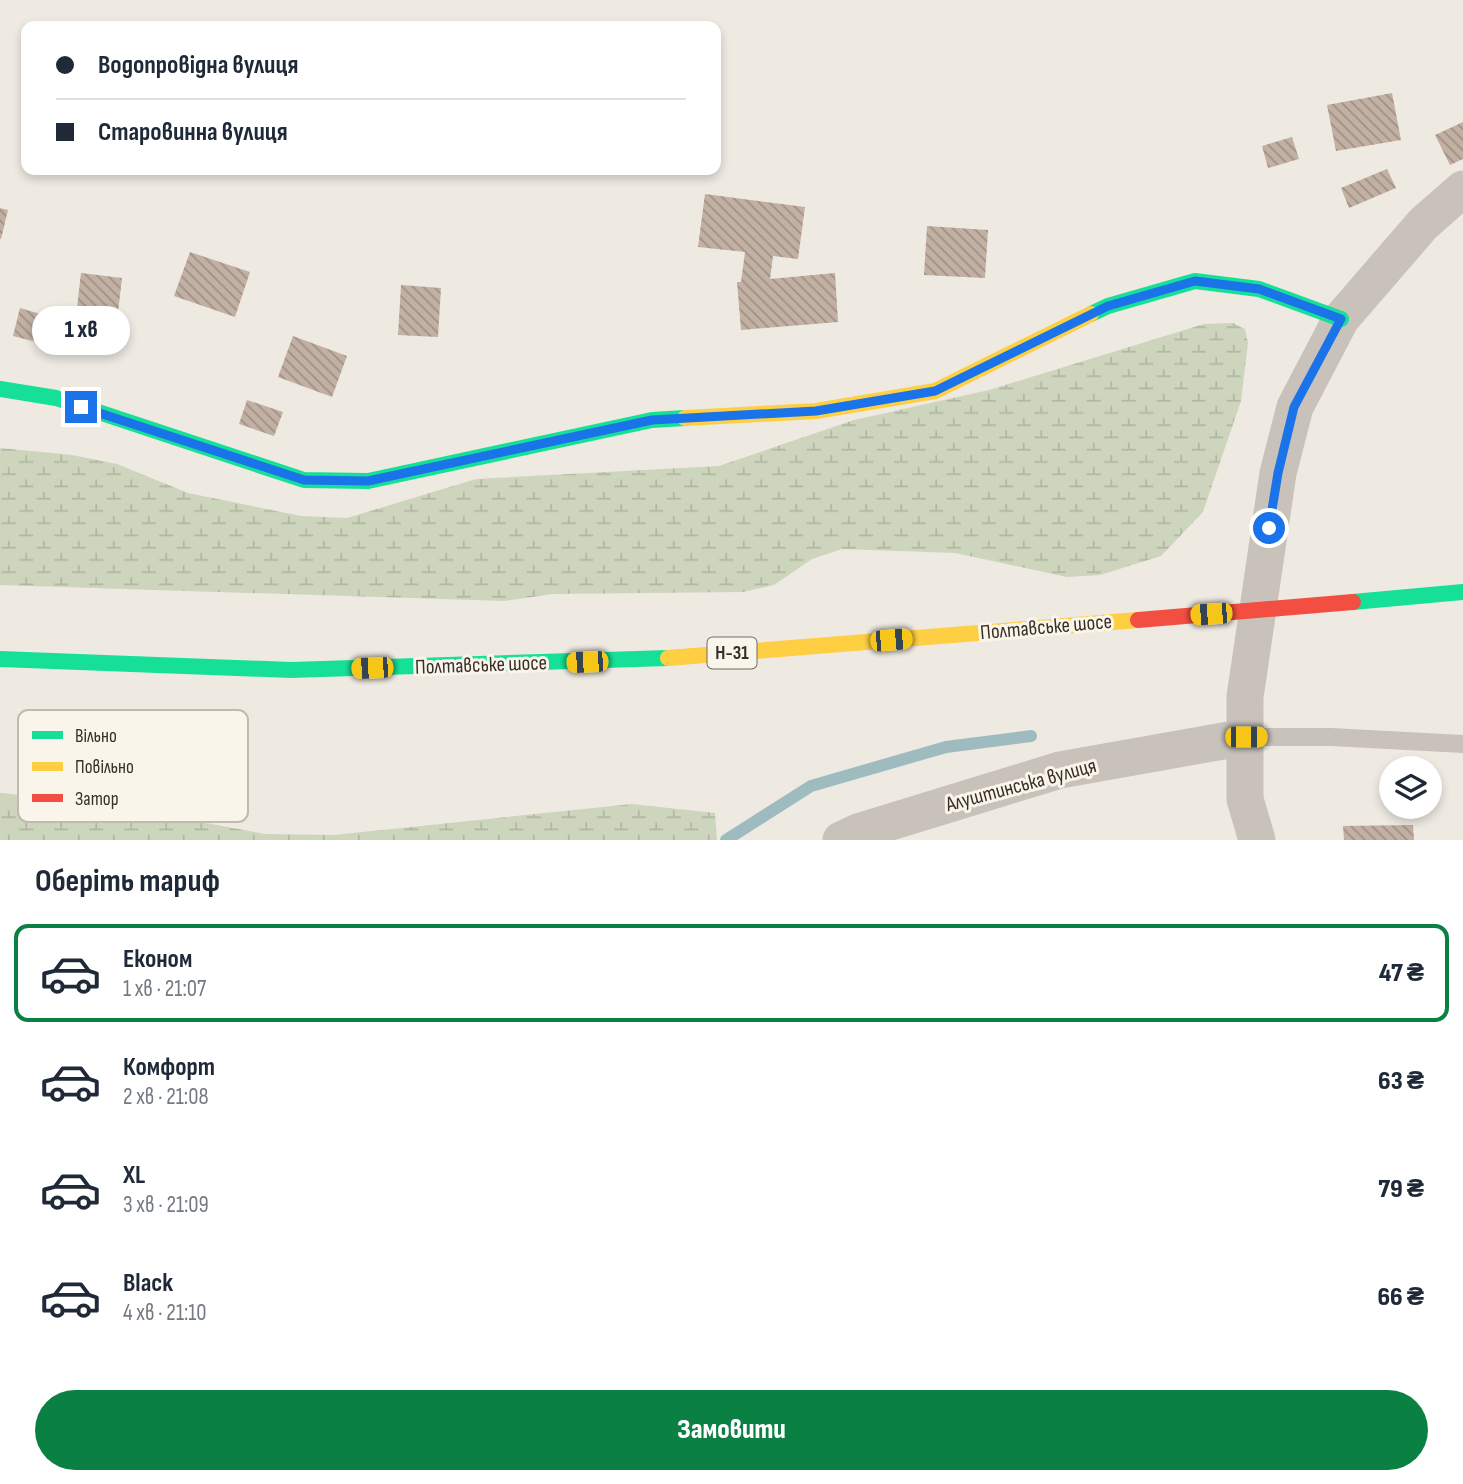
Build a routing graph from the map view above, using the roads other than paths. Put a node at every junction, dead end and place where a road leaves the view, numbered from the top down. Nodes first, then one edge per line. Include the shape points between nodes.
1 (1463, 189) edge
2 (1341, 319) junction
3 (0, 389) edge
4 (1463, 592) edge
5 (1256, 611) junction
6 (0, 659) edge
7 (1246, 737) junction
8 (1463, 744) edge
9 (841, 840) edge
10 (1257, 840) edge

1 - 2 street via 1423,223
2 - 3 main road via 1259,289 1195,281 1108,306 935,391 816,411 652,420 368,481 304,480 56,398
2 - 5 street via 1294,407 1278,473
4 - 5 main road, Полтавське шосе / Н-31
5 - 6 main road, Полтавське шосе / Н-31 via 641,660 291,670
5 - 7 street via 1245,697
7 - 8 lane
7 - 9 street, Алуштинська вулиця via 1060,770
7 - 10 street via 1245,799

